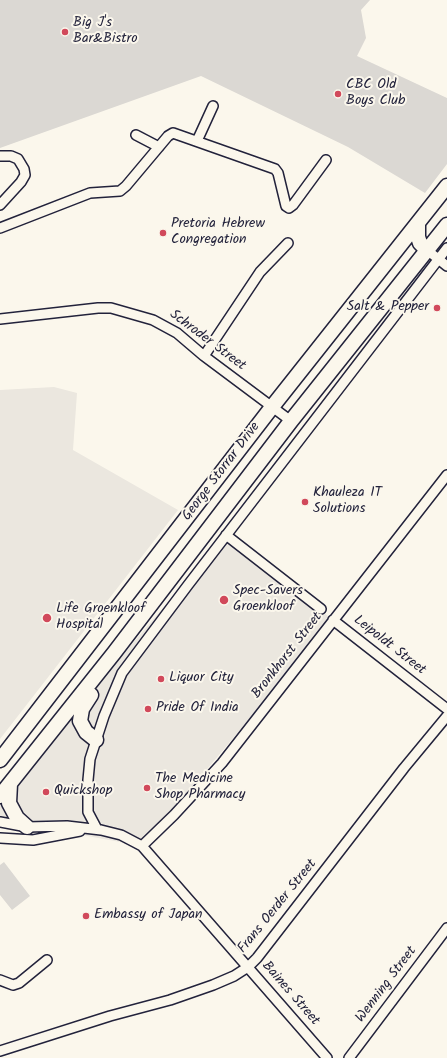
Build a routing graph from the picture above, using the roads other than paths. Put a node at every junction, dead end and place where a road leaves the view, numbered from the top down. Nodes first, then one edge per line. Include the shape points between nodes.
1 (213, 106) dead end
2 (136, 135) dead end
3 (198, 141) junction
4 (159, 147) junction
5 (0, 156) edge
6 (326, 160) dead end
7 (447, 186) edge
8 (0, 205) edge
9 (418, 223) junction
10 (447, 225) edge
11 (0, 228) edge
12 (288, 242) dead end
13 (447, 248) edge
14 (433, 255) junction
15 (447, 266) edge
16 (349, 309) junction
17 (0, 319) edge
18 (204, 356) junction
19 (272, 407) junction
20 (291, 421) junction
21 (447, 475) edge
22 (226, 535) junction
23 (321, 608) dead end
24 (333, 620) junction
25 (114, 653) junction
26 (447, 709) edge
27 (447, 716) edge
28 (96, 740) junction
29 (0, 760) edge
30 (10, 784) junction
31 (0, 796) edge
32 (0, 822) edge
33 (27, 827) junction
34 (93, 829) junction
35 (0, 838) edge
36 (142, 846) junction
37 (447, 928) edge
38 (47, 960) dead end
39 (248, 967) junction
40 (0, 980) edge
41 (0, 1050) edge
42 (328, 1058) edge
43 (348, 1058) edge

1 - 3 street
2 - 4 street
3 - 4 street via 173,133
3 - 6 street via 275,168 286,206 289,208
4 - 11 street via 120,191 96,192
5 - 8 street via 18,159 25,175
7 - 9 main road, George Storrar Drive
9 - 14 main road via 420,243
9 - 16 main road, George Storrar Drive
10 - 14 main road, George Storrar Drive
12 - 18 street via 260,272
13 - 14 street, George Storrar Drive
14 - 15 street
14 - 16 main road via 408,249 404,251 366,299
14 - 20 main road, George Storrar Drive
14 - 22 street, George Storrar Drive
16 - 19 main road, George Storrar Drive
17 - 18 street, Schroder Street via 111,308 161,323
18 - 19 street, Schroder Street
19 - 20 street, Schroder Street
19 - 29 main road, George Storrar Drive
20 - 25 main road, George Storrar Drive
21 - 24 street, Bronkhorst Street
22 - 23 street
22 - 28 street, George Storrar Drive via 122,673
24 - 26 street, Leipoldt Street
24 - 36 street, Bronkhorst Street via 222,762
25 - 28 main road via 109,670 84,703 80,714 82,726
25 - 30 main road, George Storrar Drive
27 - 39 street, Frans Oerder Street
28 - 34 street, George Storrar Drive via 88,778 88,810
30 - 31 main road, George Storrar Drive
30 - 33 main road via 9,803 17,818
32 - 33 street, Baines Street
33 - 34 street, Baines Street via 67,826
34 - 35 street, Baines Street via 34,840
34 - 36 street, Baines Street via 121,835
36 - 39 street, Baines Street
37 - 43 street, Wenning Street
38 - 40 street via 19,983 13,985
39 - 41 street, Frans Oerder Street via 214,985 170,1000
39 - 42 street, Baines Street

